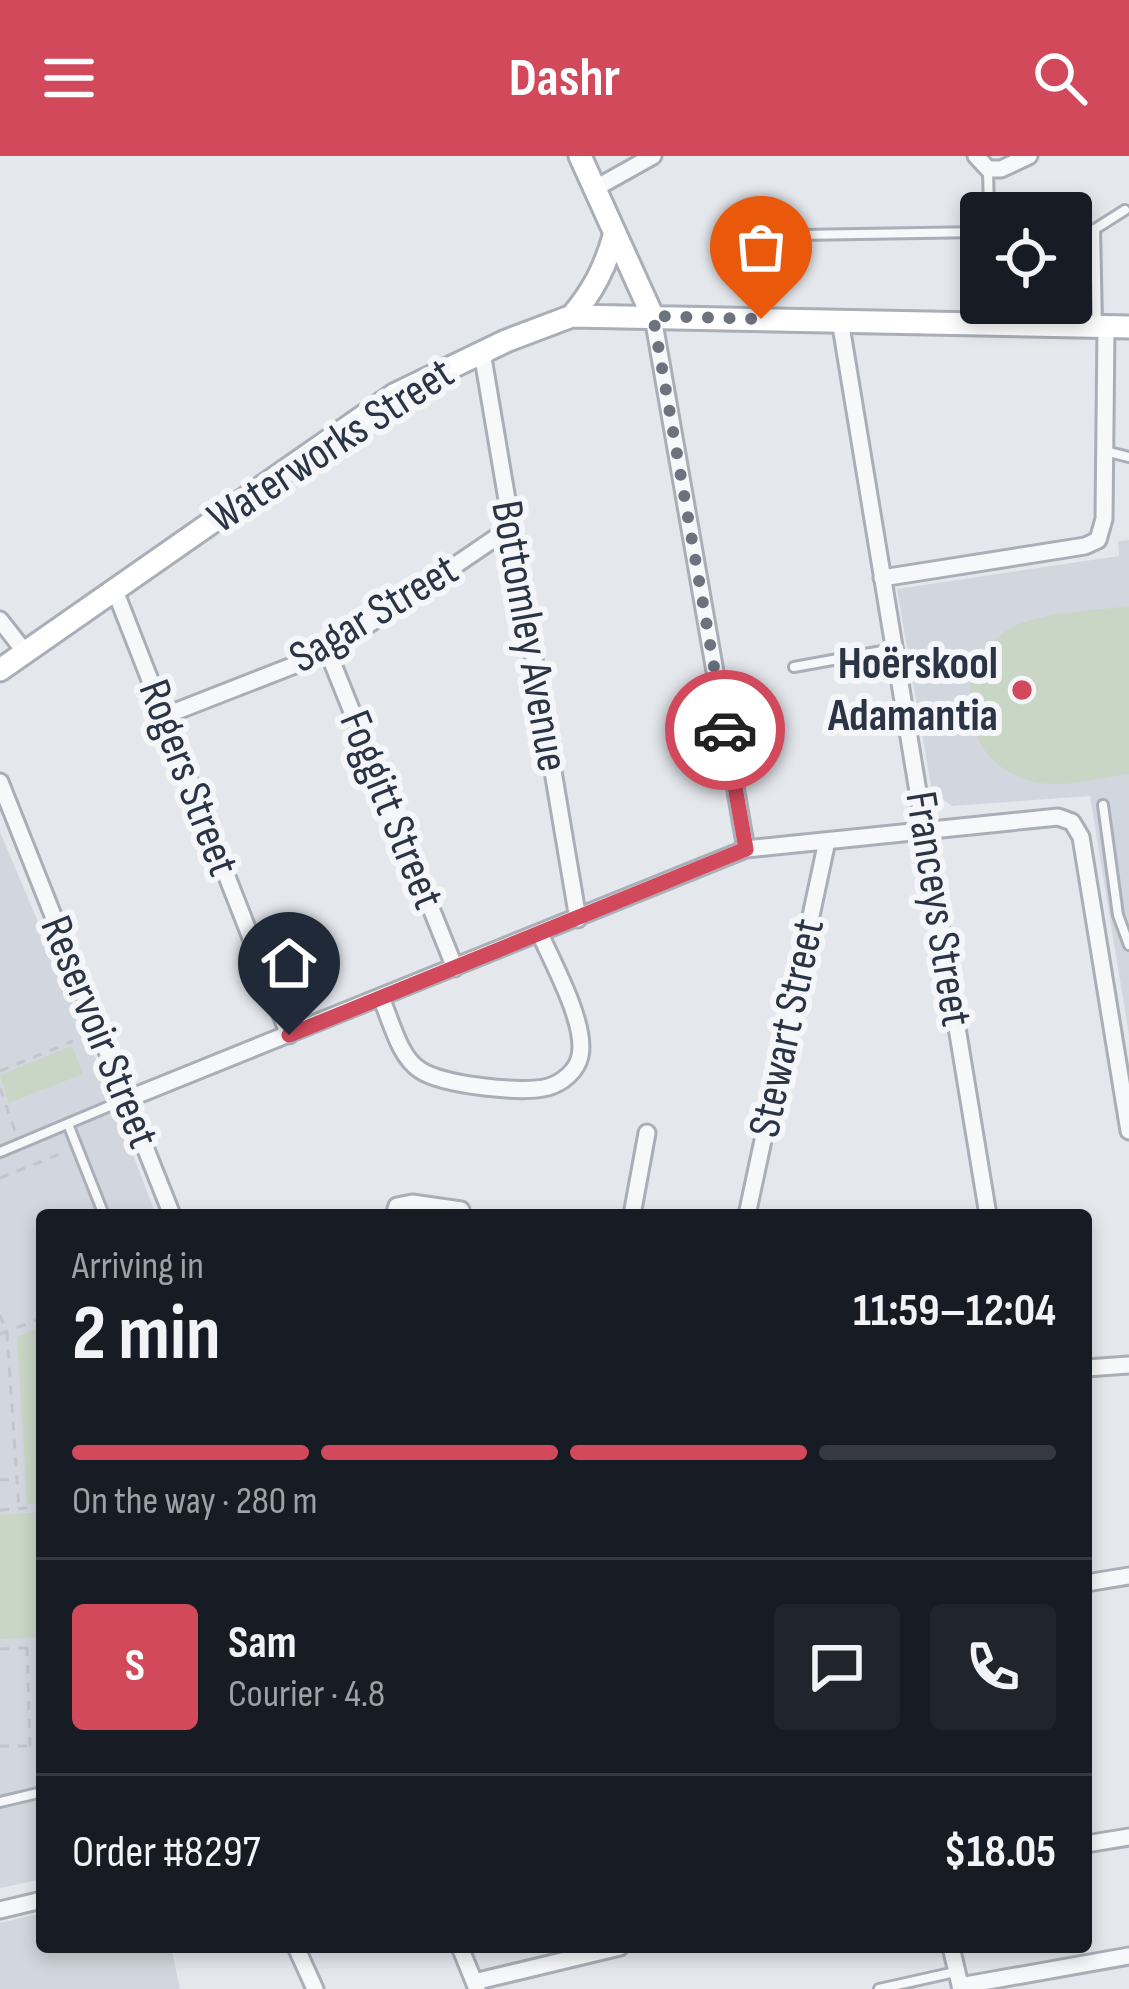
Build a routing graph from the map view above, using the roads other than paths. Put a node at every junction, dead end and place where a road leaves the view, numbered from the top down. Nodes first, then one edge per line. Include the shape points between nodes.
1 (580, 156) edge
2 (653, 156) edge
3 (976, 156) edge
4 (1029, 156) edge
5 (988, 170) junction
6 (594, 189) junction
7 (989, 192) edge
8 (1125, 210) dead end
9 (1095, 229) junction
10 (1092, 230) edge
11 (960, 232) edge
12 (799, 235) dead end
13 (614, 236) junction
14 (572, 316) junction
15 (653, 316) junction
16 (840, 320) junction
17 (1101, 327) junction
18 (1129, 327) edge
19 (482, 352) junction
20 (1104, 451) junction
21 (1129, 457) edge
22 (510, 528) junction
23 (882, 578) junction
24 (114, 588) junction
25 (0, 620) edge
26 (894, 649) junction
27 (26, 652) junction
28 (328, 652) junction
29 (794, 667) dead end
30 (0, 670) edge
31 (164, 716) junction
32 (0, 782) edge
33 (1103, 805) dead end
34 (926, 830) junction
35 (827, 842) junction
36 (746, 849) junction
37 (578, 920) junction
38 (540, 934) junction
39 (1129, 945) edge
40 (455, 968) junction
41 (381, 998) junction
42 (289, 1035) junction
43 (125, 1100) junction
44 (68, 1124) junction
45 (1129, 1131) edge
46 (646, 1133) dead end
47 (0, 1153) edge
48 (102, 1209) edge
49 (170, 1209) edge
50 (396, 1209) edge
51 (454, 1209) edge
52 (633, 1209) edge
53 (748, 1209) edge
54 (987, 1209) edge
55 (1129, 1365) edge
56 (1092, 1367) edge
57 (1129, 1576) edge
58 (1092, 1582) edge
59 (36, 1793) edge
60 (0, 1802) edge
61 (1129, 1837) edge
62 (1092, 1843) edge
63 (36, 1901) edge
64 (0, 1910) edge
65 (299, 1953) edge
66 (462, 1953) edge
67 (597, 1953) edge
68 (1129, 1956) edge
69 (959, 1982) edge
70 (475, 1985) edge
71 (315, 1989) edge
72 (879, 1989) edge

1 - 6 street
2 - 6 street
3 - 5 street
4 - 5 street
5 - 7 lane
6 - 13 street
8 - 9 lane
9 - 10 lane
9 - 17 lane
11 - 12 lane
13 - 14 street via 592,293
13 - 15 street
14 - 15 street, Waterworks Street
14 - 19 street, Waterworks Street
15 - 16 street, Waterworks Street
15 - 36 street
16 - 17 street, Waterworks Street
16 - 23 street, Franceys Street
17 - 18 street, Waterworks Street
17 - 20 street
19 - 22 street, Bottomley Avenue
19 - 24 street, Waterworks Street via 345,426
20 - 21 lane
20 - 23 street via 1103,530 1091,544
22 - 28 street, Sagar Street
22 - 37 street, Bottomley Avenue
23 - 26 street, Franceys Street
24 - 27 street, Waterworks Street
24 - 31 street, Rogers Street
25 - 27 street
26 - 29 lane
26 - 34 street, Franceys Street
27 - 30 street, Waterworks Street
28 - 31 street, Sagar Street
28 - 40 street, Foggitt Street
31 - 42 street, Rogers Street
32 - 43 street, Reservoir Street
33 - 39 lane
34 - 35 street
34 - 45 street via 1048,817 1066,819 1081,837
34 - 54 street, Franceys Street
35 - 36 street
35 - 53 street, Stewart Street
36 - 37 street
37 - 38 street
38 - 40 street
38 - 41 street via 581,1044 576,1067 546,1088 467,1083 419,1070
40 - 41 street
41 - 42 street
42 - 43 street
43 - 44 lane
43 - 49 street, Reservoir Street
44 - 47 lane
44 - 48 lane
46 - 52 street
50 - 51 street
55 - 56 street
57 - 58 street
59 - 60 lane
61 - 62 street
63 - 64 street
65 - 71 street
66 - 70 street
67 - 70 street
68 - 69 street
69 - 72 lane

